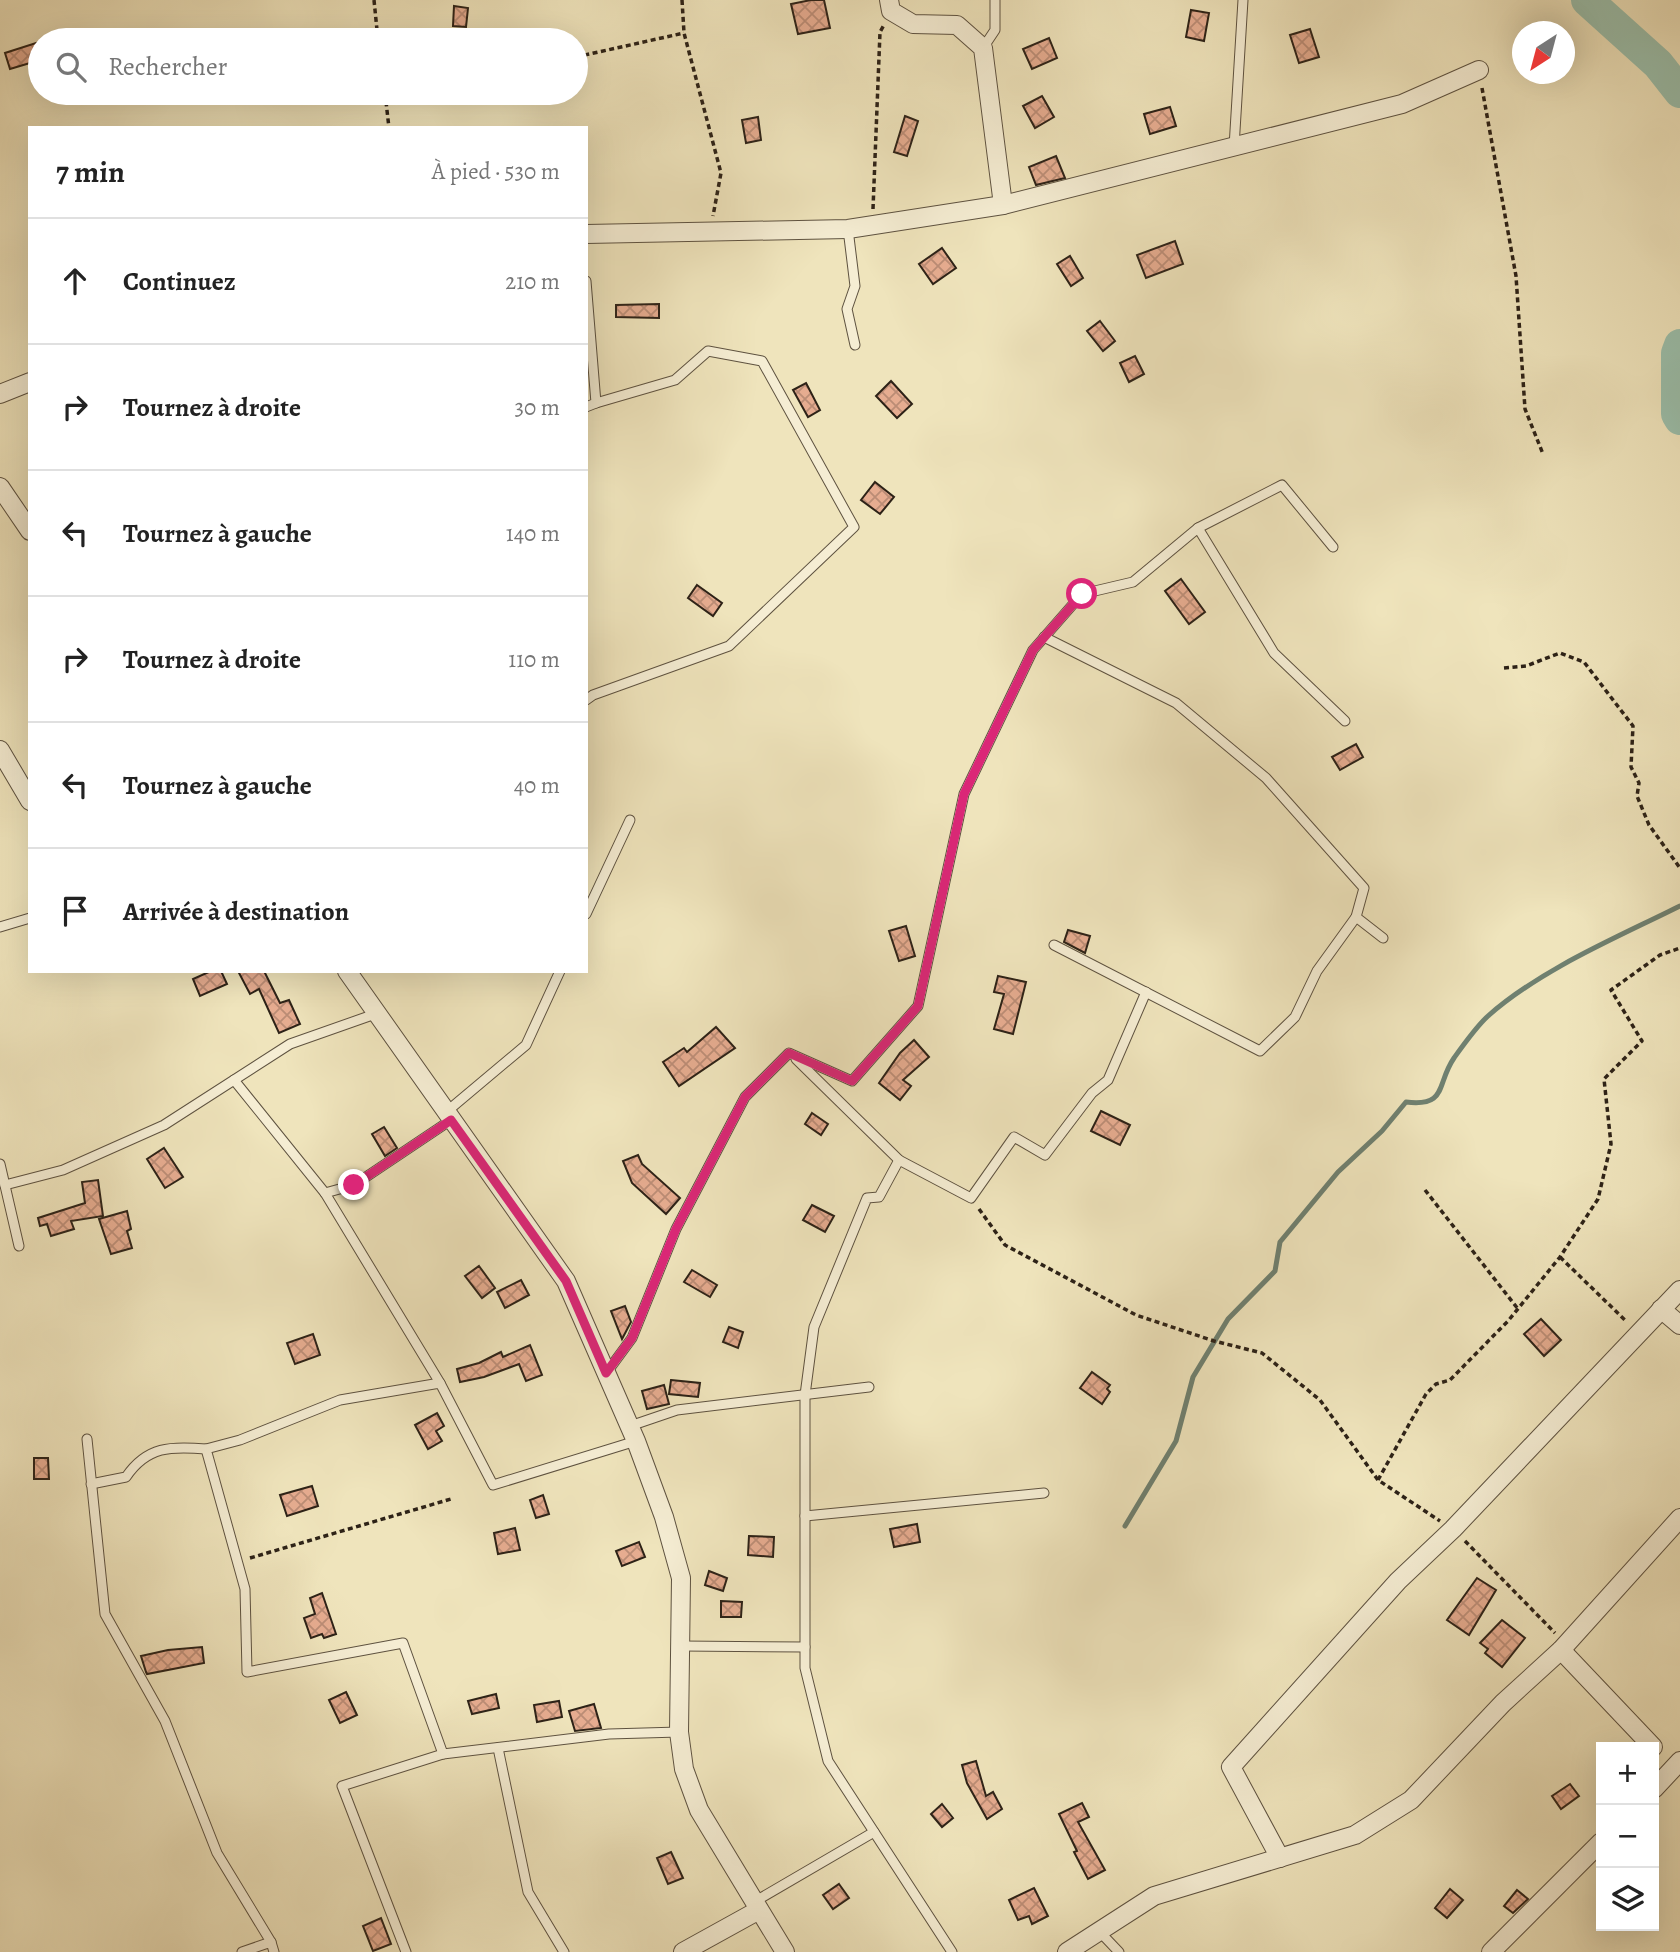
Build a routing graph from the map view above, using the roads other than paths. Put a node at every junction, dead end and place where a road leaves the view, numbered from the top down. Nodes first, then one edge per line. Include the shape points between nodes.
1 (995, 0) edge
2 (1243, 0) edge
3 (890, 5) edge
4 (983, 48) junction
5 (1479, 69) road end
6 (1234, 147) junction
7 (1003, 205) junction
8 (848, 229) junction
9 (588, 234) edge
10 (588, 331) edge
11 (855, 345) dead end
12 (28, 383) edge
13 (0, 394) edge
14 (591, 405) edge
15 (0, 487) edge
16 (28, 528) edge
17 (1198, 528) junction
18 (1333, 547) dead end
19 (1044, 637) junction
20 (588, 699) edge
21 (1345, 721) dead end
22 (0, 750) edge
23 (28, 798) edge
24 (629, 820) dead end
25 (588, 910) edge
26 (1356, 917) junction
27 (28, 919) edge
28 (0, 927) edge
29 (1383, 938) dead end
30 (1054, 945) dead end
31 (349, 973) edge
32 (559, 973) edge
33 (1146, 992) junction
34 (378, 1013) junction
35 (789, 1053) junction
36 (234, 1080) junction
37 (448, 1116) junction
38 (899, 1160) junction
39 (0, 1164) edge
40 (5, 1185) junction
41 (325, 1193) junction
42 (19, 1246) dead end
43 (1680, 1290) edge
44 (1661, 1310) junction
45 (1680, 1325) edge
46 (606, 1373) junction
47 (440, 1383) junction
48 (869, 1387) dead end
49 (805, 1395) junction
50 (633, 1434) junction
51 (86, 1439) dead end
52 (206, 1449) junction
53 (91, 1484) junction
54 (1044, 1493) dead end
55 (805, 1516) junction
56 (1680, 1518) edge
57 (682, 1646) junction
58 (805, 1647) junction
59 (1563, 1647) junction
60 (680, 1732) junction
61 (1648, 1742) edge
62 (498, 1748) junction
63 (1659, 1753) edge
64 (443, 1754) junction
65 (1678, 1769) edge
66 (1659, 1785) edge
67 (874, 1832) junction
68 (1596, 1847) edge
69 (1280, 1858) junction
70 (756, 1906) junction
71 (1099, 1931) junction
72 (273, 1947) edge
73 (242, 1952) edge
74 (405, 1952) edge
75 (564, 1952) edge
76 (684, 1952) edge
77 (785, 1952) edge
78 (952, 1952) edge
79 (1066, 1952) edge
80 (1119, 1952) edge
81 (1491, 1952) edge

1 - 4 lane via 995,30
2 - 6 lane
3 - 4 street via 913,24 957,24
4 - 7 street
5 - 6 street via 1402,104
6 - 7 street
7 - 8 street
8 - 9 street
8 - 11 lane via 855,286 847,309
10 - 14 lane
12 - 13 street
14 - 20 lane via 675,380 708,351 762,361 854,527 729,646
15 - 16 street
17 - 18 lane via 1282,485
17 - 19 lane via 1133,582 1082,594
17 - 21 lane via 1275,653
19 - 26 lane via 1176,703 1266,778 1364,888
19 - 35 lane via 1033,650 964,794 918,1006 852,1081
22 - 23 street
24 - 25 lane
26 - 29 lane
26 - 33 lane via 1317,971 1296,1017 1260,1051
27 - 28 lane
30 - 33 lane
31 - 34 street
32 - 37 lane via 526,1045
33 - 38 lane via 1108,1080 1092,1093 1045,1155 1014,1138 971,1198
34 - 36 lane via 290,1044
34 - 37 street
35 - 38 lane
35 - 46 lane via 745,1097 676,1229 632,1338
36 - 40 lane via 164,1125 63,1170
36 - 41 lane
37 - 41 lane via 354,1185
37 - 46 street via 566,1281
38 - 49 lane via 878,1197 867,1198 814,1327
39 - 40 lane
40 - 42 lane
41 - 47 lane
43 - 44 street
44 - 45 street
44 - 69 street via 1398,1581 1231,1767
46 - 50 street
47 - 50 lane via 493,1485
47 - 52 lane via 340,1399
48 - 49 lane
49 - 50 lane via 677,1410
49 - 55 lane
50 - 57 street via 681,1578
51 - 53 lane
52 - 53 lane via 175,1446 138,1459 126,1477
52 - 64 lane via 245,1588 247,1672 403,1643
53 - 72 lane via 105,1614 165,1721 217,1853
54 - 55 lane
55 - 58 lane
56 - 59 street
57 - 58 lane
57 - 60 street
58 - 67 lane via 805,1668 828,1761
59 - 61 street
59 - 69 street via 1411,1800 1356,1835
60 - 62 lane via 609,1734
60 - 70 street via 684,1769 699,1810
62 - 64 lane
62 - 75 lane via 528,1892
63 - 65 street
64 - 74 lane via 342,1786
65 - 66 street
67 - 70 lane
67 - 78 lane
68 - 81 street
69 - 71 street via 1154,1896
70 - 76 street
70 - 77 street
71 - 79 street
71 - 80 lane
72 - 73 lane

